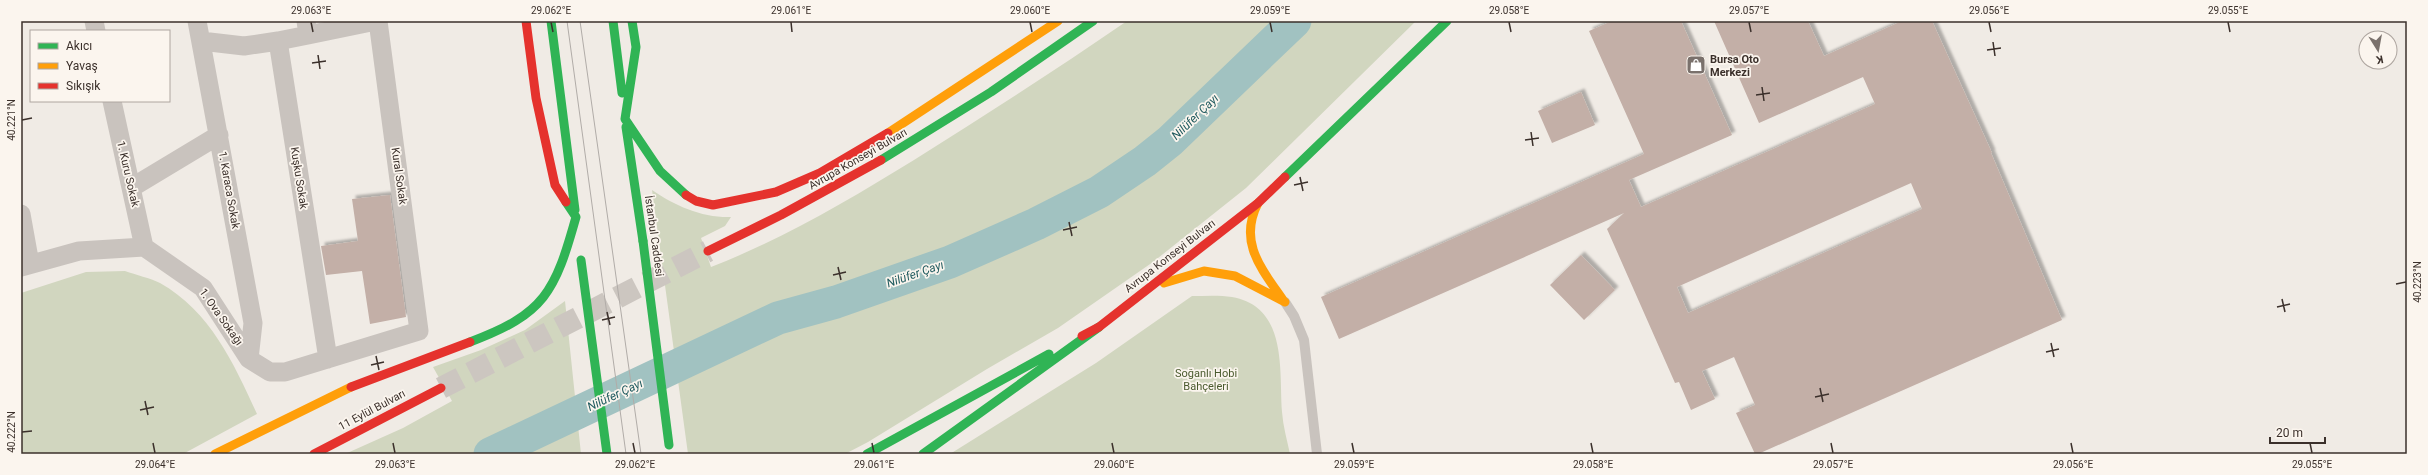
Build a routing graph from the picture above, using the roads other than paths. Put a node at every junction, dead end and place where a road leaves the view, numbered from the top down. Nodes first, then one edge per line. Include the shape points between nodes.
1 (197, 21) edge
2 (377, 21) edge
3 (526, 21) edge
4 (551, 21) edge
5 (612, 21) edge
6 (632, 21) edge
7 (1058, 21) edge
8 (1093, 21) edge
9 (1439, 21) edge
10 (1447, 21) edge
11 (307, 28) edge
12 (202, 40) junction
13 (278, 41) junction
14 (1414, 53) junction
15 (112, 102) edge
16 (625, 120) junction
17 (219, 135) junction
18 (131, 188) junction
19 (1258, 204) junction
20 (21, 214) edge
21 (576, 217) junction
22 (144, 247) junction
23 (708, 251) tunnel mouth
24 (25, 266) edge
25 (1152, 286) junction
26 (1284, 302) junction
27 (1099, 327) junction
28 (419, 331) joint
29 (250, 359) junction
30 (328, 359) junction
31 (441, 388) tunnel mouth
32 (670, 450) edge
33 (215, 454) edge
34 (314, 454) edge
35 (607, 454) edge
36 (867, 454) edge
37 (923, 454) edge
38 (1316, 454) edge

1 - 12 street, 1. Karaca Sokak
2 - 11 street, Kural Sokak
2 - 28 street, Kural Sokak
3 - 21 main road via 536,98 555,185
4 - 21 main road
5 - 16 main road, İstanbul Caddesi
6 - 16 main road via 636,47
7 - 16 main road via 966,84 856,153 795,184 745,200 710,205 682,193 662,175
8 - 23 main road, Avrupa Konseyi Bulvarı via 993,91 869,168 788,213
9 - 14 main road
10 - 14 main road, Avrupa Konseyi Bulvarı
11 - 13 street
12 - 13 street via 244,46
12 - 17 street, 1. Karaca Sokak
13 - 30 street, Kuşku Sokak
14 - 19 main road, Avrupa Konseyi Bulvarı
15 - 18 street, 1. Kuru Sokak
16 - 32 main road, İstanbul Caddesi, bridge
17 - 18 street
17 - 29 street, 1. Karaca Sokak via 253,323
18 - 22 street, 1. Kuru Sokak
19 - 25 main road, Avrupa Konseyi Bulvarı
19 - 26 main road via 1250,221 1250,244 1262,269
20 - 24 street
21 - 33 main road via 563,264 553,285 531,311 516,322 497,332 346,389
21 - 35 main road, bridge
22 - 24 street via 79,251
22 - 29 street, 1. Ova Sokağı via 203,288
25 - 26 main road via 1204,271 1235,276
25 - 27 main road, Avrupa Konseyi Bulvarı
26 - 38 lane via 1294,316 1304,340
27 - 36 main road, Avrupa Konseyi Bulvarı
27 - 37 main road
28 - 30 street, 1. Ova Sokağı
29 - 30 street, 1. Ova Sokağı via 270,372 285,372
31 - 34 main road, 11 Eylül Bulvarı

